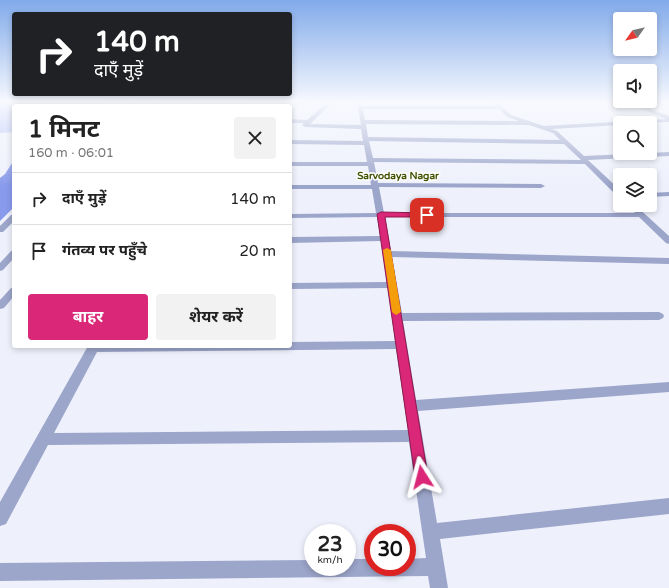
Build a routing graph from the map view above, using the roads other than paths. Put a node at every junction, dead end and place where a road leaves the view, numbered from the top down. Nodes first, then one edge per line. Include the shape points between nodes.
1 (364, 130) edge
2 (550, 130) edge
3 (366, 141) junction
4 (292, 142) edge
5 (565, 142) junction
6 (669, 154) edge
7 (584, 160) junction
8 (371, 162) junction
9 (292, 164) edge
10 (375, 186) junction
11 (542, 186) dead end
12 (292, 187) edge
13 (613, 187) edge
14 (669, 194) edge
15 (657, 195) edge
16 (639, 212) edge
17 (381, 214) junction
18 (642, 215) junction
19 (292, 216) edge
20 (12, 219) edge
21 (0, 230) edge
22 (385, 238) junction
23 (292, 240) edge
24 (669, 241) edge
25 (388, 254) junction
26 (12, 255) edge
27 (669, 261) edge
28 (0, 268) edge
29 (392, 285) junction
30 (292, 286) edge
31 (12, 292) edge
32 (0, 306) edge
33 (659, 316) dead end
34 (397, 317) junction
35 (402, 345) junction
36 (292, 346) edge
37 (93, 348) edge
38 (669, 387) edge
39 (411, 406) junction
40 (415, 436) junction
41 (43, 439) junction
42 (669, 506) edge
43 (0, 518) edge
44 (430, 532) junction
45 (436, 567) junction
46 (0, 572) edge
47 (439, 588) edge

1 - 3 street
2 - 5 street
3 - 4 street
3 - 5 street
3 - 8 street
5 - 7 street
6 - 7 street
7 - 8 street
7 - 13 street
8 - 9 street
8 - 10 street
10 - 11 street
10 - 12 street
10 - 17 street
14 - 15 street
16 - 18 street
17 - 18 street
17 - 19 street
17 - 22 street
18 - 24 street
20 - 21 street
22 - 23 street
22 - 25 street
25 - 27 street
25 - 29 street
26 - 28 street
29 - 30 street
29 - 34 street
31 - 32 street
33 - 34 street
34 - 35 street
35 - 36 street
35 - 39 street
37 - 41 street
38 - 39 street
39 - 40 street
40 - 41 street
40 - 44 street
41 - 43 street
42 - 44 street
44 - 45 street
45 - 46 street
45 - 47 street

